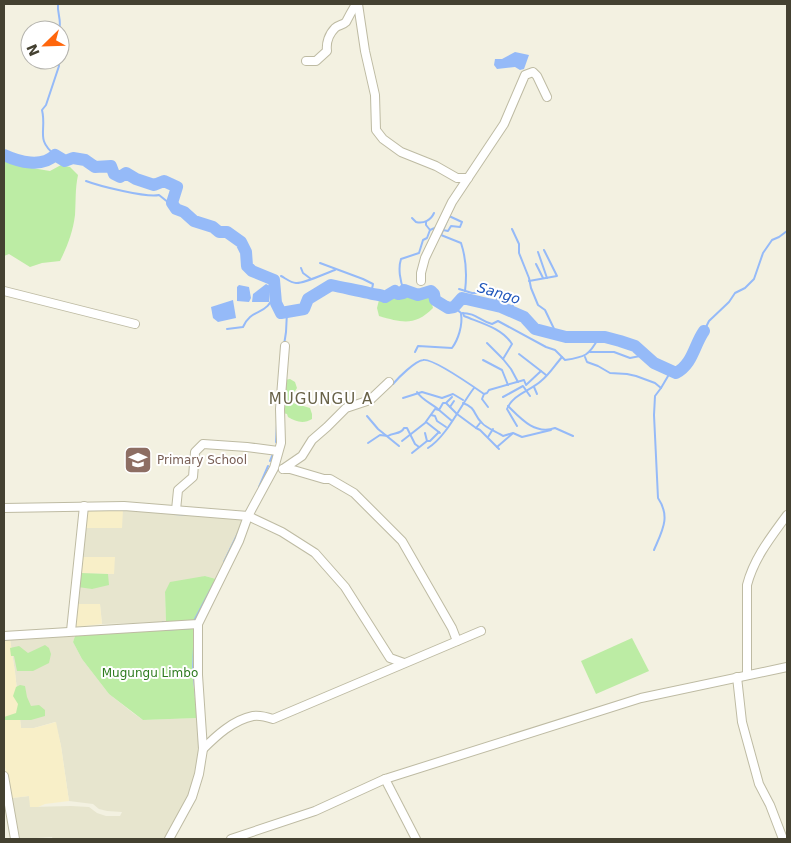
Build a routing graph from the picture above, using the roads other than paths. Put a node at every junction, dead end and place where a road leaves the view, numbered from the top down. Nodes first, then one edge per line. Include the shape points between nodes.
1 (357, 4) edge
2 (306, 61) dead end
3 (547, 97) dead end
4 (457, 178) junction
5 (468, 178) junction
6 (462, 187) junction
7 (421, 281) dead end
8 (4, 291) edge
9 (135, 324) dead end
10 (285, 346) dead end
11 (389, 382) dead end
12 (278, 451) junction
13 (274, 468) junction
14 (283, 469) junction
15 (84, 506) junction
16 (4, 508) edge
17 (176, 510) junction
18 (787, 515) edge
19 (248, 516) junction
20 (198, 624) junction
21 (481, 630) dead end
22 (71, 632) junction
23 (4, 636) edge
24 (457, 641) junction
25 (390, 658) junction
26 (404, 663) junction
27 (787, 667) edge
28 (384, 671) junction
29 (747, 674) junction
30 (737, 677) junction
31 (203, 749) junction
32 (4, 776) edge
33 (385, 779) junction
34 (243, 837) edge
35 (15, 839) edge
36 (169, 839) edge
37 (231, 839) edge
38 (416, 839) edge
39 (783, 839) edge

1 - 2 street via 347,20 332,32 326,44 327,51 316,62
1 - 4 street via 375,95 376,130 401,152
3 - 5 street via 537,76 533,72 525,75 504,124
4 - 5 street
4 - 6 street
5 - 6 street
6 - 7 street via 425,258
8 - 9 street
10 - 12 street
11 - 14 street via 370,400 346,408 312,440 302,456
12 - 13 street
12 - 17 street via 203,444 195,452 193,477 178,490
13 - 14 street
13 - 19 street
14 - 24 street via 330,479 346,487 386,524 402,541
15 - 16 street
15 - 17 street
15 - 22 street
17 - 19 street
18 - 29 street via 762,549 748,578
19 - 20 street
19 - 25 street via 315,553 345,587
20 - 22 street
20 - 31 street
21 - 24 street
22 - 23 street
24 - 26 street
25 - 26 street
25 - 28 street
26 - 28 street
27 - 29 street
28 - 31 street via 273,719 254,716 240,721 218,734
29 - 30 street
30 - 33 street via 641,698
30 - 39 street via 742,722 759,784
31 - 36 street via 192,797
32 - 35 street
33 - 34 street via 316,811
33 - 38 street
34 - 37 street

